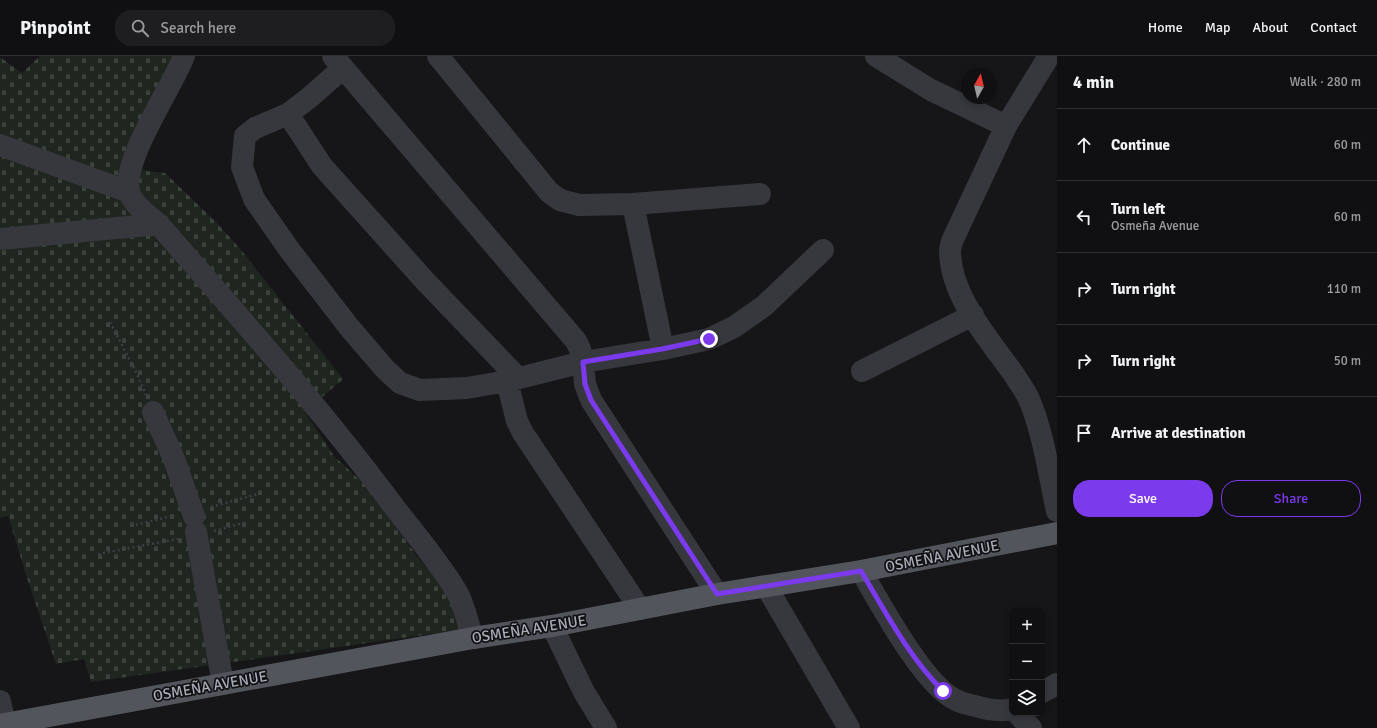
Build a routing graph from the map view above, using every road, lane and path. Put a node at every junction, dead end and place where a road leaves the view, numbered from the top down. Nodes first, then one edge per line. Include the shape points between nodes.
1 (184, 56) edge
2 (438, 56) edge
3 (876, 56) edge
4 (1049, 56) edge
5 (338, 62) edge
6 (288, 114) junction
7 (1006, 126) junction
8 (0, 145) edge
9 (129, 192) junction
10 (760, 194) dead end
11 (633, 204) junction
12 (158, 224) junction
13 (0, 239) edge
14 (823, 250) dead end
15 (973, 315) junction
16 (110, 322) dead end
17 (662, 349) junction
18 (583, 362) junction
19 (862, 371) dead end
20 (512, 379) junction
21 (152, 412) joint
22 (258, 494) dead end
23 (1057, 511) edge
24 (246, 522) dead end
25 (195, 524) junction
26 (131, 526) dead end
27 (1057, 533) edge
28 (98, 554) dead end
29 (861, 571) junction
30 (766, 586) junction
31 (717, 594) junction
32 (640, 609) junction
33 (552, 626) junction
34 (473, 638) junction
35 (223, 684) junction
36 (1057, 684) edge
37 (1045, 690) edge
38 (0, 701) edge
39 (1009, 710) edge
40 (1021, 716) edge
41 (2, 724) edge
42 (606, 728) edge
43 (849, 728) edge
44 (1031, 728) edge

1 - 9 street via 149,124 135,158 129,180
2 - 11 street via 549,192 560,200 579,205
3 - 7 street via 931,90
4 - 7 street
5 - 6 street via 309,98
5 - 18 street via 568,329 580,349
6 - 20 street via 322,166
6 - 20 street via 255,128 246,136 242,167 254,199 349,327 400,383 420,390 467,388
7 - 15 street via 950,250 953,273 962,297
8 - 9 street
9 - 12 street via 137,204
10 - 11 street
11 - 17 street
12 - 13 street
12 - 34 street via 263,344 374,479 458,595
14 - 17 street via 764,306 734,327 709,339
15 - 19 street
15 - 23 street via 1027,395 1037,420
16 - 21 path via 136,372
17 - 18 street
18 - 20 street
18 - 31 street via 585,384 591,400
20 - 32 street via 517,420 523,433
21 - 25 street via 174,459
22 - 25 path
24 - 25 path
25 - 26 path
25 - 28 path
25 - 35 street
27 - 29 main road, OSMEÑA AVENUE
29 - 30 main road, OSMEÑA AVENUE
29 - 39 street via 904,643 928,676 943,691 955,700 987,709
30 - 31 main road, OSMEÑA AVENUE
30 - 43 street
31 - 32 main road, OSMEÑA AVENUE
32 - 33 main road, OSMEÑA AVENUE
33 - 34 main road, OSMEÑA AVENUE
33 - 42 street via 584,692
34 - 35 main road, OSMEÑA AVENUE
35 - 41 main road, OSMEÑA AVENUE
36 - 37 street
38 - 41 street
40 - 44 street

